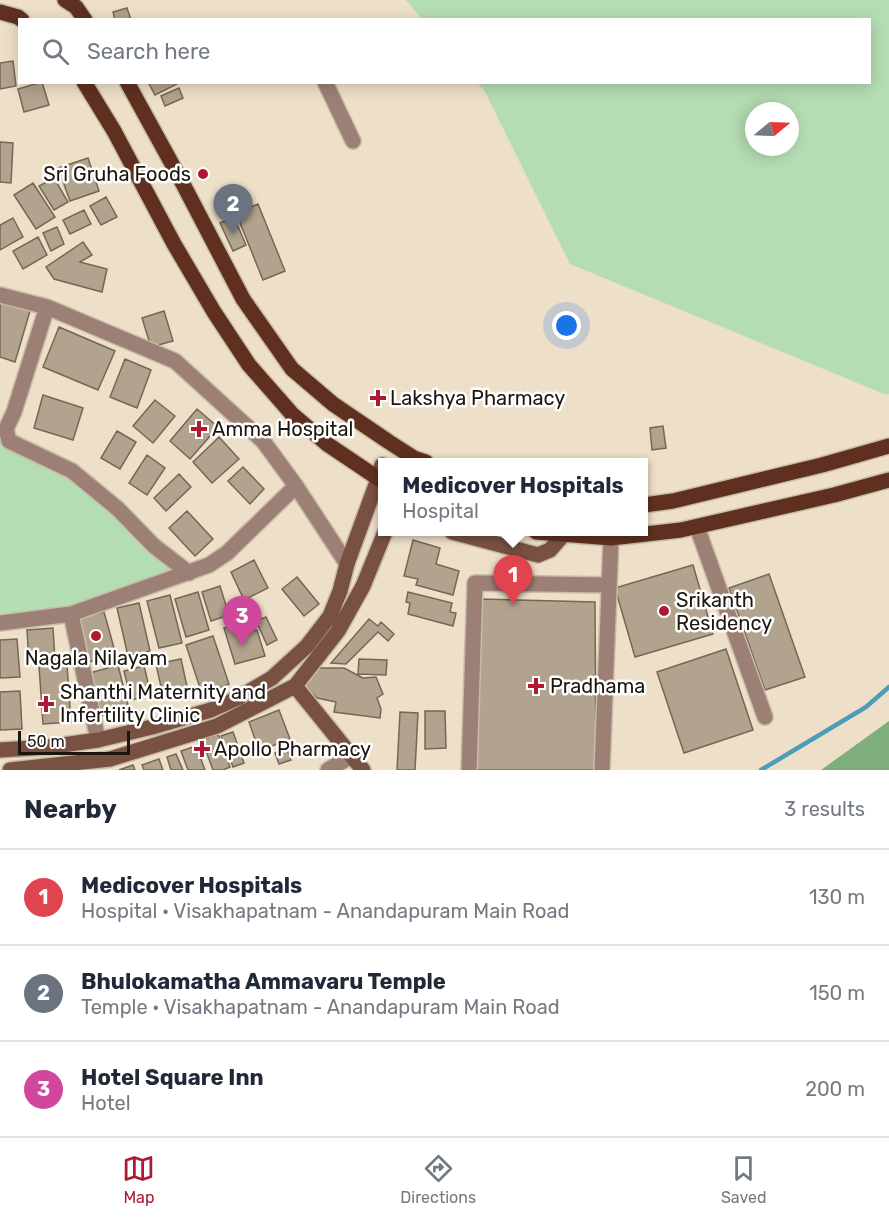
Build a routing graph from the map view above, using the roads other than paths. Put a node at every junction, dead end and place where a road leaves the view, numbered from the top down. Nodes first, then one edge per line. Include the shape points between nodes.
1 (65, 0) edge
2 (0, 12) edge
3 (19, 18) edge
4 (83, 18) edge
5 (85, 84) edge
6 (128, 84) edge
7 (327, 84) edge
8 (353, 141) dead end
9 (0, 295) edge
10 (47, 307) junction
11 (4, 439) edge
12 (389, 442) junction
13 (889, 446) edge
14 (385, 458) edge
15 (413, 458) edge
16 (378, 470) edge
17 (889, 480) edge
18 (378, 483) edge
19 (296, 486) junction
20 (648, 504) edge
21 (697, 527) junction
22 (648, 534) edge
23 (383, 536) edge
24 (470, 536) edge
25 (562, 536) edge
26 (588, 536) edge
27 (628, 536) edge
28 (611, 538) junction
29 (347, 564) junction
30 (189, 573) junction
31 (609, 585) junction
32 (71, 614) junction
33 (0, 623) edge
34 (295, 686) junction
35 (765, 717) dead end
36 (98, 740) junction
37 (0, 750) edge
38 (351, 756) junction
39 (111, 764) edge
40 (10, 770) edge
41 (18, 770) edge
42 (328, 770) edge
43 (363, 770) edge
44 (469, 770) edge
45 (602, 770) edge

1 - 4 main road
2 - 3 main road
5 - 16 main road via 174,244 249,365 292,414 327,444
6 - 12 main road via 243,299 292,369 333,404
7 - 8 street
9 - 10 street
10 - 11 street
10 - 19 street via 175,361 263,441
11 - 30 street via 72,471
12 - 14 street
12 - 15 main road
13 - 20 main road via 684,499
17 - 21 main road
18 - 29 street
19 - 29 street
19 - 30 street via 227,553
21 - 22 main road
21 - 35 street
23 - 34 street via 363,586 338,631
24 - 25 street via 538,555 550,550
26 - 28 main road
27 - 28 main road
28 - 31 street
29 - 36 street via 330,616 307,646 272,678 211,710
30 - 32 street
31 - 44 street via 475,583
31 - 45 street
32 - 33 street
32 - 36 street
34 - 38 street
34 - 39 street via 217,726
36 - 37 street
38 - 42 street
38 - 43 street
39 - 41 street
40 - 41 street

